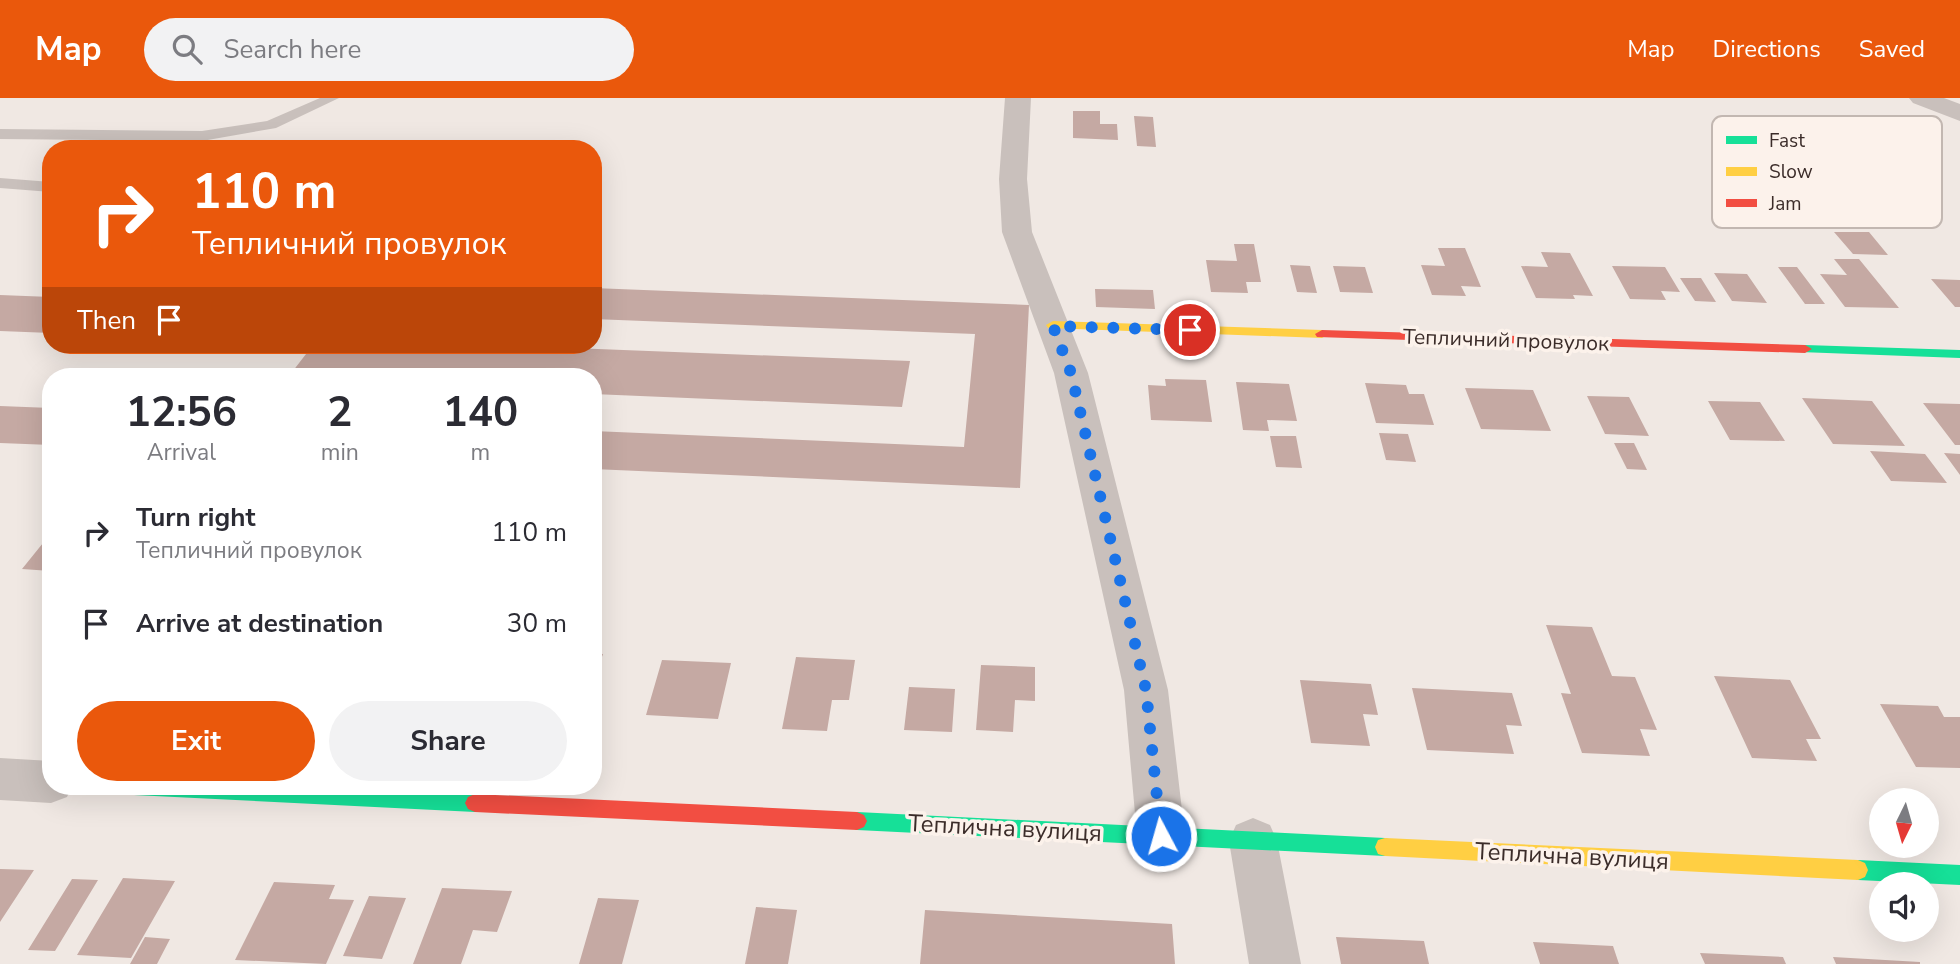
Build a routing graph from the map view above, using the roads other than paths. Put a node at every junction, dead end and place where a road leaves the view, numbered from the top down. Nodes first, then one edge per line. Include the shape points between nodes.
1 (332, 98) edge
2 (1018, 98) edge
3 (1922, 98) edge
4 (1960, 113) edge
5 (0, 134) edge
6 (0, 183) edge
7 (42, 186) edge
8 (1053, 326) junction
9 (1960, 354) edge
10 (0, 779) edge
11 (42, 781) edge
12 (319, 795) edge
13 (1161, 836) junction
14 (1253, 841) junction
15 (1960, 875) edge
16 (1275, 964) edge

1 - 5 lane via 271,125 202,136
2 - 8 street via 1013,179 1017,232
3 - 4 street
6 - 7 lane
8 - 9 street, Тепличний провулок
8 - 13 street via 1071,373 1146,690
10 - 11 street
12 - 13 street, Теплична вулиця
13 - 14 street, Теплична вулиця
14 - 15 street, Теплична вулиця
14 - 16 street

